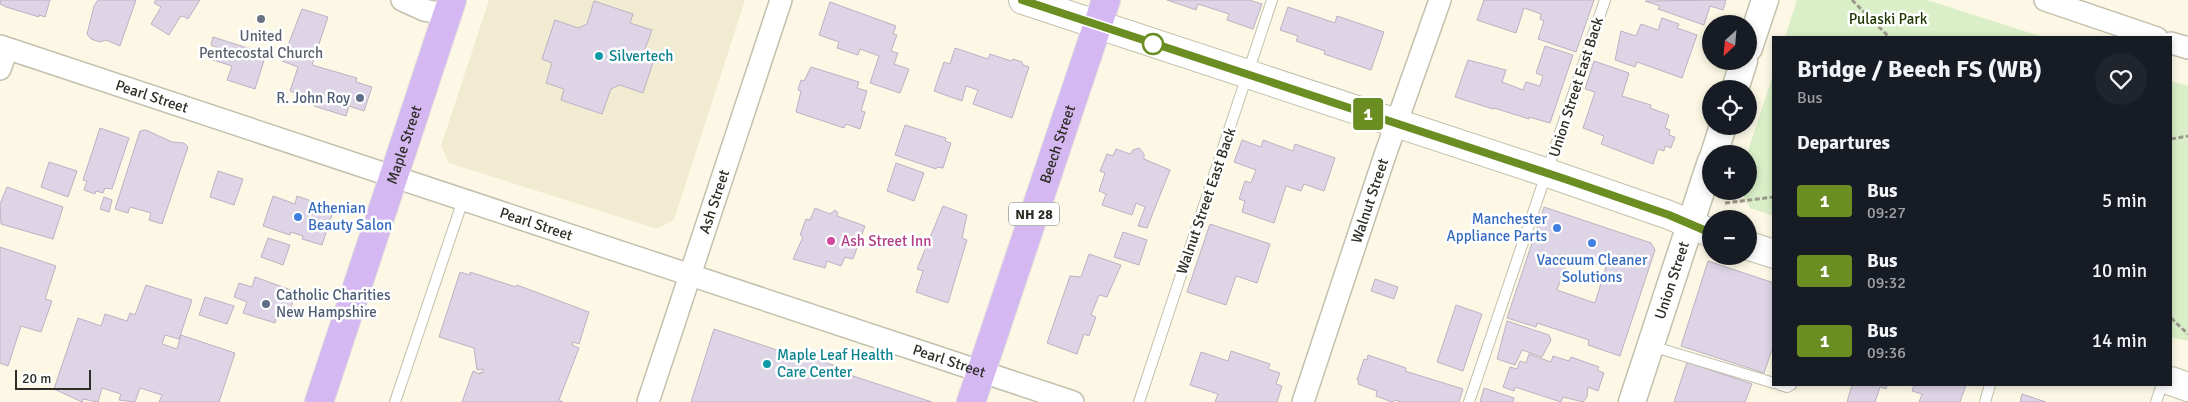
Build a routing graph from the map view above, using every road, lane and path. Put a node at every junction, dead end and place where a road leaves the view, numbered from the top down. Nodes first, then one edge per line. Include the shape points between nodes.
1 (402, 0) edge
2 (782, 0) edge
3 (1022, 0) edge
4 (1106, 0) edge
5 (1272, 0) edge
6 (1440, 0) edge
7 (1605, 0) edge
8 (1765, 0) edge
9 (1852, 0) edge
10 (2045, 0) edge
11 (450, 8) edge
12 (1758, 21) edge
13 (1097, 25) junction
14 (1888, 36) edge
15 (2150, 36) edge
16 (2172, 42) edge
17 (3, 48) edge
18 (2188, 48) edge
19 (0, 69) edge
20 (1248, 76) junction
21 (1397, 124) junction
22 (2188, 136) edge
23 (2172, 139) edge
24 (1548, 173) junction
25 (394, 176) junction
26 (1772, 197) edge
27 (464, 200) junction
28 (1705, 200) edge
29 (1725, 203) dead end
30 (1701, 229) edge
31 (1757, 249) edge
32 (1772, 253) edge
33 (691, 275) junction
34 (2172, 319) edge
35 (2188, 334) edge
36 (1650, 345) junction
37 (981, 371) junction
38 (1772, 382) edge
39 (2172, 382) edge
40 (1990, 386) edge
41 (2162, 386) edge
42 (2188, 387) edge
43 (319, 402) edge
44 (395, 402) edge
45 (648, 402) edge
46 (971, 402) edge
47 (1073, 402) edge
48 (1139, 402) edge
49 (1303, 402) edge
50 (1469, 402) edge
51 (1632, 402) edge
52 (1985, 402) edge
53 (2156, 402) edge

1 - 11 street via 424,10
2 - 33 street, Ash Street
3 - 13 main road
4 - 13 main road, Beech Street / NH 28
5 - 20 lane, Walnut Street East Back
6 - 21 street, Walnut Street
7 - 24 lane, Union Street East Back
8 - 12 street
9 - 14 path
10 - 15 street
11 - 25 main road, Maple Street
13 - 20 main road
13 - 37 main road, Beech Street / NH 28
16 - 18 street
17 - 19 street
17 - 25 street, Pearl Street
20 - 21 main road
20 - 48 lane, Walnut Street East Back
21 - 24 main road
21 - 49 street, Walnut Street
22 - 23 path
24 - 30 main road
24 - 50 lane, Union Street East Back
25 - 27 street, Pearl Street
25 - 43 main road, Maple Street
26 - 29 path
27 - 33 street, Pearl Street
27 - 44 lane
28 - 30 street, Union Street
30 - 36 street, Union Street
31 - 32 main road
33 - 37 street, Pearl Street
33 - 45 street, Ash Street
34 - 35 path
36 - 38 lane
36 - 51 street, Union Street
37 - 46 main road, Beech Street / NH 28
37 - 47 street, Pearl Street
39 - 42 main road
40 - 52 lane
41 - 53 lane

